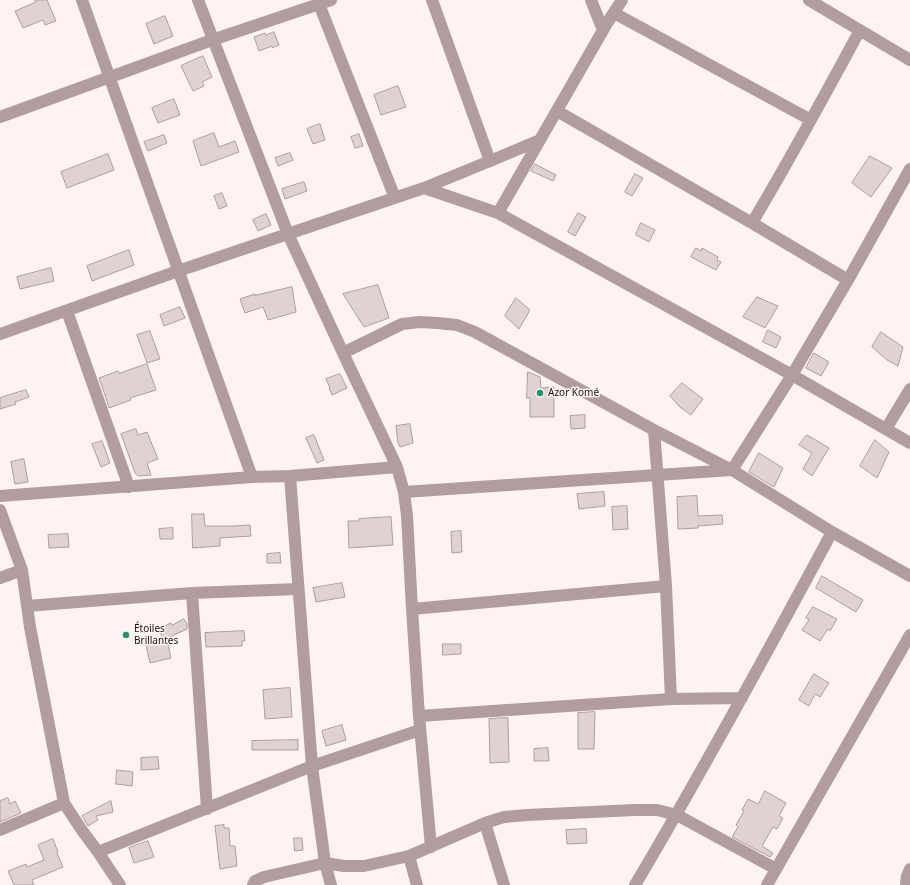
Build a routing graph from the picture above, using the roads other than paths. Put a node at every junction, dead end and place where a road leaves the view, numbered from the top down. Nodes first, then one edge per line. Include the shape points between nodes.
1 (82, 0) edge
2 (198, 0) edge
3 (331, 0) edge
4 (432, 0) edge
5 (591, 0) edge
6 (622, 0) edge
7 (809, 0) edge
8 (319, 4) junction
9 (614, 13) junction
10 (603, 30) junction
11 (860, 30) junction
12 (212, 40) junction
13 (910, 60) edge
14 (110, 78) junction
15 (557, 111) junction
16 (0, 117) edge
17 (811, 120) junction
18 (540, 140) junction
19 (490, 161) junction
20 (910, 169) edge
21 (424, 188) junction
22 (395, 198) junction
23 (498, 213) junction
24 (752, 223) junction
25 (288, 234) junction
26 (178, 272) junction
27 (848, 280) junction
28 (67, 311) junction
29 (0, 334) edge
30 (343, 353) junction
31 (792, 375) junction
32 (910, 389) edge
33 (886, 429) junction
34 (654, 430) junction
35 (910, 443) edge
36 (397, 467) junction
37 (732, 470) junction
38 (658, 475) junction
39 (290, 476) junction
40 (252, 477) junction
41 (128, 487) junction
42 (404, 492) junction
43 (0, 496) edge
44 (0, 510) edge
45 (832, 532) junction
46 (22, 570) junction
47 (910, 576) edge
48 (0, 578) edge
49 (666, 586) junction
50 (298, 589) junction
51 (192, 593) junction
52 (27, 606) junction
53 (412, 609) junction
54 (910, 635) edge
55 (742, 698) junction
56 (670, 699) junction
57 (419, 716) junction
58 (420, 730) junction
59 (312, 766) junction
60 (64, 804) junction
61 (207, 809) junction
62 (677, 814) junction
63 (484, 823) junction
64 (0, 830) edge
65 (431, 847) junction
66 (98, 852) junction
67 (409, 856) junction
68 (325, 863) junction
69 (776, 869) junction
70 (910, 870) edge
71 (120, 885) edge
72 (253, 885) edge
73 (331, 885) edge
74 (417, 885) edge
75 (504, 885) edge
76 (636, 885) edge
77 (767, 885) edge
78 (906, 885) edge

1 - 14 street
2 - 12 street
3 - 8 street
4 - 19 street
5 - 10 street
6 - 9 street
7 - 11 street
8 - 12 street
8 - 22 street
9 - 10 street
9 - 17 street
10 - 15 street
11 - 13 street
11 - 17 street
12 - 14 street
12 - 25 street
14 - 16 street
14 - 26 street
15 - 18 street
15 - 24 street
17 - 24 street
18 - 19 street
18 - 23 street
19 - 21 street
20 - 27 street
21 - 22 street
21 - 23 street
22 - 25 street
23 - 31 street
24 - 27 street
25 - 26 street
25 - 30 street
26 - 28 street
26 - 40 street
27 - 31 street
28 - 29 street
28 - 41 street
30 - 34 street via 402,324 420,322 457,325 475,332
30 - 36 street
31 - 33 street
31 - 37 street
32 - 33 street
33 - 35 street
34 - 37 street
34 - 38 street
36 - 39 street
36 - 42 street
37 - 38 street
37 - 45 street
38 - 42 street
38 - 49 street
39 - 40 street
39 - 50 street
40 - 41 street
41 - 43 street
42 - 53 street
44 - 46 street
45 - 47 street
45 - 55 street
46 - 48 street
46 - 52 street
49 - 53 street
49 - 56 street
50 - 51 street
50 - 59 street
51 - 52 street
51 - 61 street
52 - 60 street
53 - 57 street
54 - 69 street
55 - 56 street
55 - 62 street
56 - 57 street
57 - 58 street
58 - 59 street
58 - 65 street
59 - 61 street
59 - 68 street
60 - 64 street
60 - 66 street
61 - 66 street
62 - 63 street via 657,810 635,810 527,815 504,817
62 - 69 street
62 - 76 street
63 - 65 street
63 - 75 street
65 - 67 street
66 - 71 street
67 - 68 street via 364,866
67 - 74 street
68 - 72 street via 264,877 254,881
68 - 73 street
69 - 77 street
70 - 78 street

